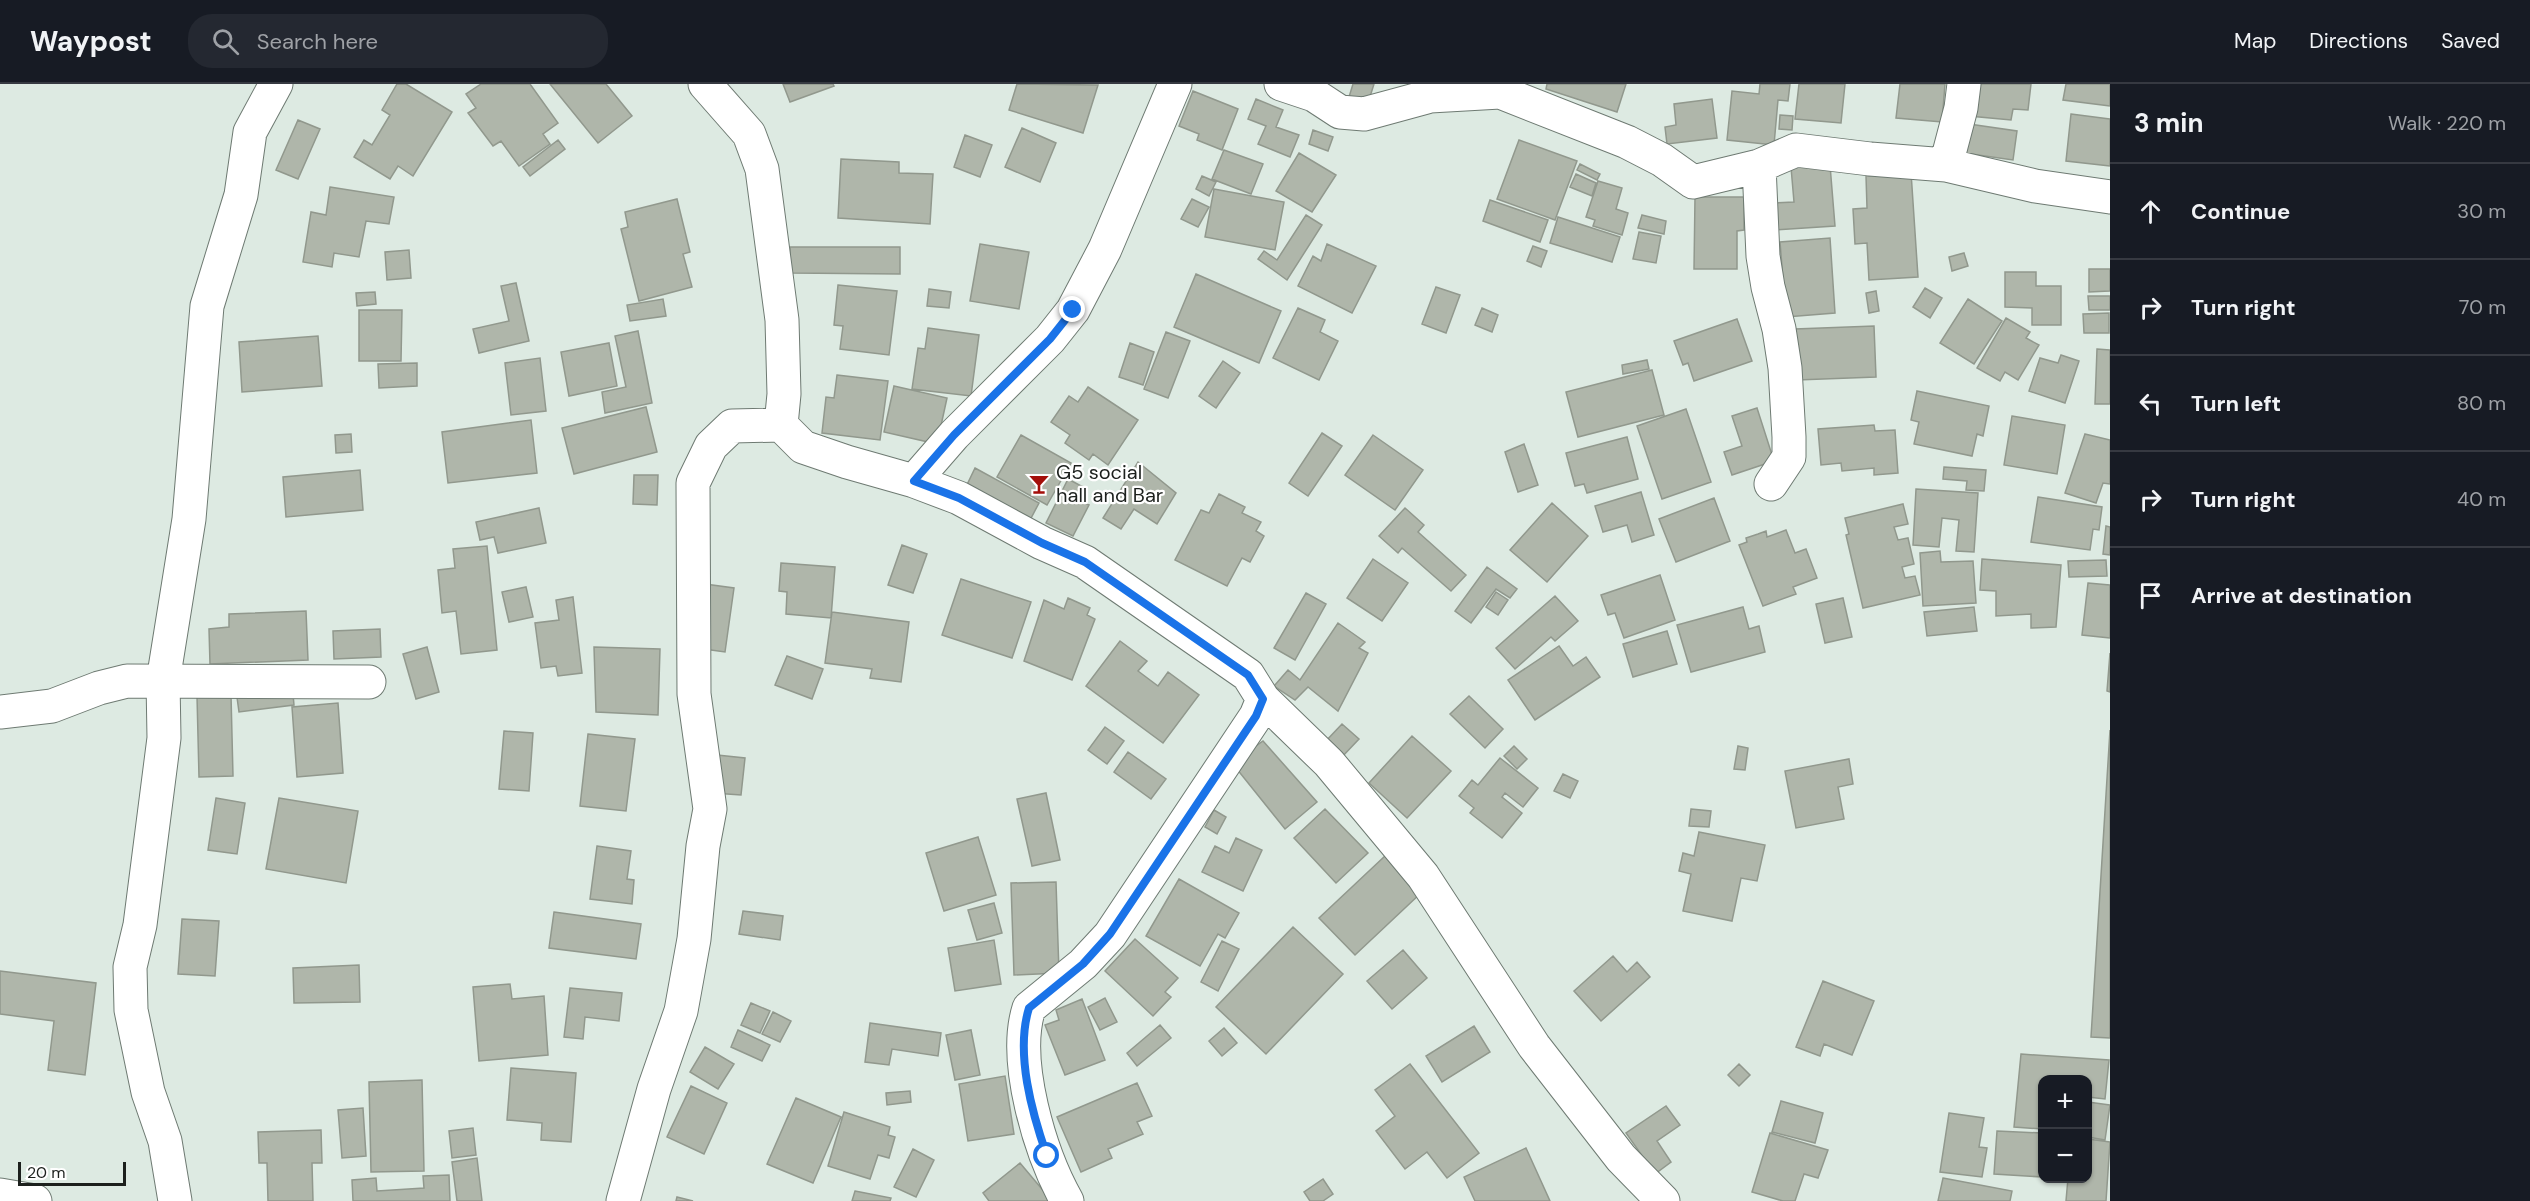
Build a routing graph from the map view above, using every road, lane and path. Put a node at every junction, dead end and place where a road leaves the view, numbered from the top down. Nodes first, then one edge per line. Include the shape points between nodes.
1 (276, 84) edge
2 (705, 84) edge
3 (1175, 84) edge
4 (1281, 84) edge
5 (1964, 84) edge
6 (1946, 165) junction
7 (1759, 166) junction
8 (2110, 197) edge
9 (781, 425) junction
10 (914, 481) junction
11 (1771, 484) dead end
12 (163, 681) junction
13 (369, 682) dead end
14 (1263, 699) junction
15 (0, 712) edge
16 (0, 1195) edge
17 (35, 1201) edge
18 (175, 1201) edge
19 (623, 1201) edge
20 (1067, 1201) edge
21 (1663, 1201) edge

1 - 12 street via 250,132 241,195 207,306 189,519
2 - 9 street via 749,134 762,169 782,320
3 - 10 street via 1105,249 1073,310
4 - 7 street via 1314,95 1340,112 1364,114 1430,96 1500,92 1627,142 1693,182
5 - 6 street
6 - 7 street via 1796,150
6 - 8 street via 2035,186
7 - 11 street via 1763,256 1784,358 1789,437 1789,458
9 - 10 street via 803,447
9 - 19 street via 732,426 711,446 693,483 694,694 710,809 681,1011 654,1089
10 - 14 street via 959,498 1085,562 1248,675
12 - 13 street
12 - 15 street via 127,681 52,706
12 - 18 street via 164,738 140,925 130,967 131,1010 148,1092 165,1141
14 - 20 street via 1256,716 1110,934 1083,964 1029,1008 1026,1072 1030,1100 1057,1184
14 - 21 street via 1329,763 1424,876 1533,1046 1621,1158
16 - 17 street

